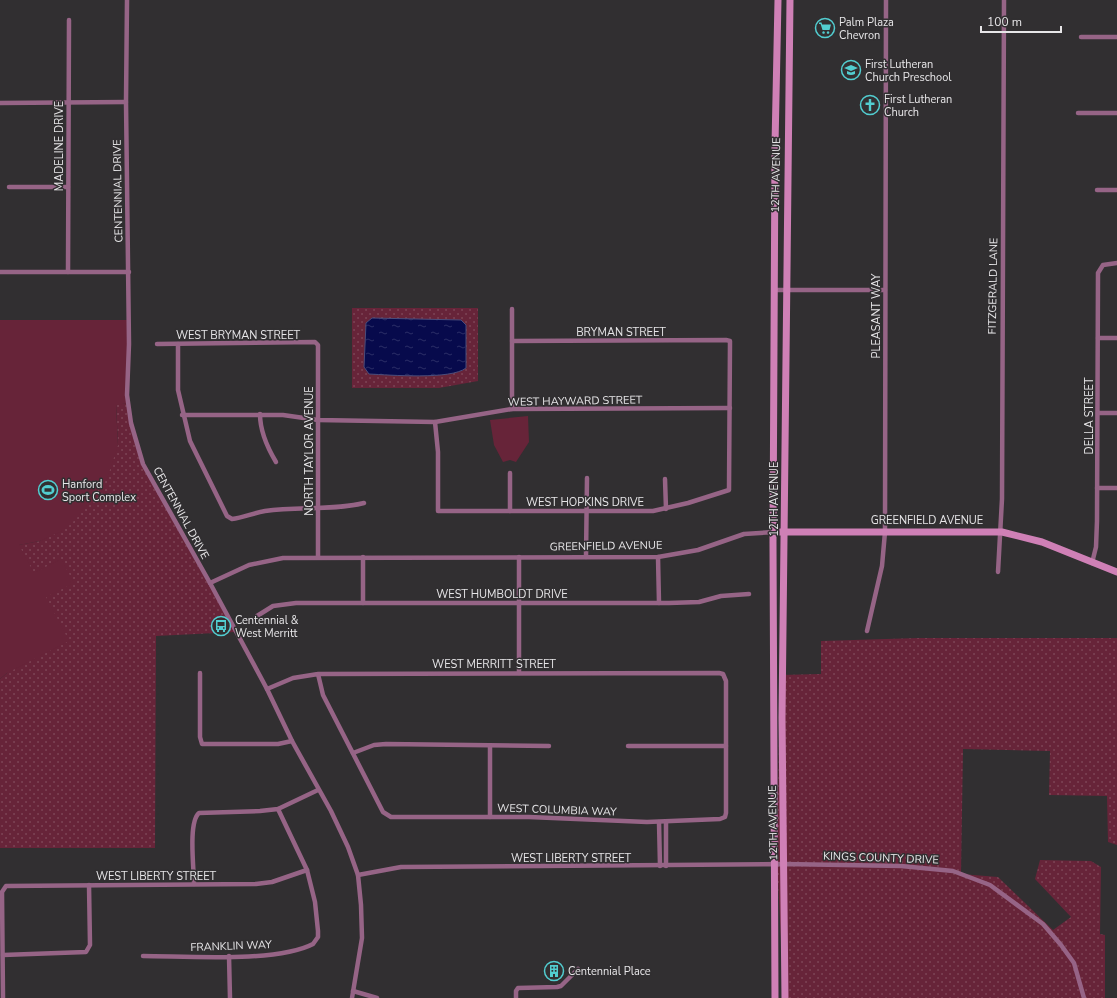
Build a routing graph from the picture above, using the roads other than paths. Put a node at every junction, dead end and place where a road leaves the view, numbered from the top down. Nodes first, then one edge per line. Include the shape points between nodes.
1 (127, 0) edge
2 (778, 0) edge
3 (790, 0) edge
4 (886, 0) edge
5 (1004, 0) edge
6 (69, 20) dead end
7 (1081, 36) dead end
8 (1117, 37) edge
9 (126, 102) junction
10 (0, 103) edge
11 (68, 103) junction
12 (1117, 113) edge
13 (1078, 114) dead end
14 (9, 187) dead end
15 (68, 187) junction
16 (1097, 190) dead end
17 (1117, 190) edge
18 (1117, 263) edge
19 (0, 272) edge
20 (68, 272) junction
21 (129, 272) junction
22 (775, 290) junction
23 (786, 290) junction
24 (885, 290) junction
25 (512, 309) dead end
26 (1098, 338) junction
27 (1117, 338) edge
28 (512, 341) junction
29 (156, 344) dead end
30 (178, 344) junction
31 (318, 346) joint
32 (730, 408) junction
33 (512, 409) junction
34 (1098, 413) junction
35 (1117, 413) edge
36 (260, 414) junction
37 (182, 415) junction
38 (318, 420) junction
39 (435, 422) junction
40 (276, 462) dead end
41 (510, 473) dead end
42 (587, 478) dead end
43 (666, 479) dead end
44 (1097, 488) junction
45 (1117, 488) edge
46 (364, 503) dead end
47 (318, 509) junction
48 (666, 509) junction
49 (510, 511) junction
50 (586, 511) junction
51 (774, 532) junction
52 (786, 532) junction
53 (885, 532) junction
54 (1000, 532) junction
55 (318, 557) junction
56 (363, 557) junction
57 (519, 557) junction
58 (658, 557) junction
59 (586, 558) junction
60 (1092, 563) junction
61 (998, 572) dead end
62 (1117, 572) edge
63 (210, 584) junction
64 (749, 594) dead end
65 (363, 603) junction
66 (519, 603) junction
67 (659, 603) junction
68 (257, 616) dead end
69 (867, 631) dead end
70 (200, 673) dead end
71 (519, 673) junction
72 (318, 674) junction
73 (267, 689) junction
74 (292, 741) junction
75 (490, 746) junction
76 (549, 746) dead end
77 (628, 746) dead end
78 (726, 746) junction
79 (352, 753) junction
80 (318, 790) junction
81 (278, 808) junction
82 (490, 816) junction
83 (659, 822) junction
84 (666, 822) junction
85 (775, 864) junction
86 (784, 864) junction
87 (660, 866) junction
88 (666, 866) junction
89 (307, 870) junction
90 (358, 875) junction
91 (194, 884) junction
92 (89, 885) junction
93 (3, 955) junction
94 (143, 956) dead end
95 (229, 956) junction
96 (578, 969) dead end
97 (354, 991) junction
98 (3, 998) edge
99 (230, 998) edge
100 (352, 998) edge
101 (377, 998) edge
102 (516, 998) edge
103 (775, 998) edge
104 (785, 998) edge
105 (1084, 998) edge

1 - 9 street, CENTENNIAL DRIVE
2 - 22 main road, 12TH AVENUE
3 - 23 main road, 12TH AVENUE
4 - 24 street, PLEASANT WAY
5 - 54 street, FITZGERALD LANE
6 - 11 street, MADELINE DRIVE
7 - 8 street
9 - 11 street
9 - 21 street, CENTENNIAL DRIVE
10 - 11 street
11 - 15 street, MADELINE DRIVE
12 - 13 street
14 - 15 street
15 - 20 street, MADELINE DRIVE
16 - 17 street
18 - 26 street, DELLA STREET via 1103,265 1098,274
19 - 20 street
20 - 21 street
21 - 63 street, CENTENNIAL DRIVE via 127,395 136,442 142,464
22 - 23 street
22 - 51 main road, 12TH AVENUE
23 - 24 street
23 - 52 main road, 12TH AVENUE
24 - 53 street, PLEASANT WAY
25 - 28 street
26 - 27 street
26 - 34 street, DELLA STREET
28 - 32 street, BRYMAN STREET via 730,341
28 - 33 street
29 - 30 street, WEST BRYMAN STREET
30 - 31 street, WEST BRYMAN STREET via 314,342
30 - 37 street via 178,390
31 - 38 street, NORTH TAYLOR AVENUE
32 - 33 street, WEST HAYWARD STREET
32 - 48 street, WEST HOPKINS DRIVE via 729,490
33 - 39 street, WEST HAYWARD STREET
34 - 35 street
34 - 44 street, DELLA STREET
36 - 37 street, WEST HAYWARD STREET
36 - 38 street, WEST HAYWARD STREET
36 - 40 street via 266,447
37 - 47 street via 190,441 227,516 232,519 264,511
38 - 39 street, WEST HAYWARD STREET
38 - 47 street, NORTH TAYLOR AVENUE
39 - 49 street, WEST HOPKINS DRIVE via 438,511
41 - 49 street
42 - 50 street
43 - 48 street
44 - 45 street
44 - 60 street, DELLA STREET via 1096,547
46 - 47 street
47 - 55 street, NORTH TAYLOR AVENUE
48 - 50 street, WEST HOPKINS DRIVE
49 - 50 street, WEST HOPKINS DRIVE
50 - 59 street
51 - 52 main road, GREENFIELD AVENUE
51 - 58 street, GREENFIELD AVENUE via 744,534 698,550
51 - 85 main road, 12TH AVENUE
52 - 53 main road, GREENFIELD AVENUE
52 - 86 main road, 12TH AVENUE via 782,718
53 - 54 main road, GREENFIELD AVENUE
53 - 69 street, PLEASANT WAY via 882,566
54 - 60 main road, GREENFIELD AVENUE via 1042,542
54 - 61 street, FITZGERALD LANE
55 - 56 street, GREENFIELD AVENUE
55 - 63 street, GREENFIELD AVENUE via 263,561
56 - 57 street, GREENFIELD AVENUE
56 - 65 street
57 - 59 street, GREENFIELD AVENUE
57 - 66 street
58 - 59 street, GREENFIELD AVENUE
58 - 67 street
60 - 62 main road, GREENFIELD AVENUE
63 - 73 street, CENTENNIAL DRIVE
64 - 67 street, WEST HUMBOLDT DRIVE via 721,596 699,602
65 - 66 street, WEST HUMBOLDT DRIVE
65 - 68 street, WEST HUMBOLDT DRIVE via 283,603
66 - 67 street, WEST HUMBOLDT DRIVE
66 - 71 street
70 - 74 street via 202,744 278,744
71 - 72 street, WEST MERRITT STREET
71 - 78 street, WEST MERRITT STREET via 723,674 726,681
72 - 73 street, WEST MERRITT STREET via 293,678
72 - 79 street via 323,695
73 - 74 street, CENTENNIAL DRIVE
74 - 80 street, CENTENNIAL DRIVE
75 - 76 street
75 - 79 street via 386,744 374,745
75 - 82 street
77 - 78 street
78 - 84 street, WEST COLUMBIA WAY via 725,817 714,820
79 - 82 street, WEST COLUMBIA WAY via 388,816
80 - 81 street
80 - 90 street, CENTENNIAL DRIVE via 342,835
81 - 89 street
81 - 91 street via 254,812 206,812 196,815 193,826
82 - 83 street, WEST COLUMBIA WAY
83 - 84 street, WEST COLUMBIA WAY
83 - 87 street
84 - 88 street
85 - 86 street, WEST LIBERTY STREET
85 - 88 street, WEST LIBERTY STREET
85 - 103 main road, 12TH AVENUE
86 - 104 main road, 12TH AVENUE
86 - 105 street, KINGS COUNTY DRIVE via 925,867 953,871 990,884 1043,924 1061,945 1074,963
87 - 88 street, WEST LIBERTY STREET
87 - 90 street, WEST LIBERTY STREET via 401,867
89 - 91 street, WEST LIBERTY STREET via 267,883
89 - 95 street, FRANKLIN WAY via 318,919 316,941 309,946 274,954
90 - 97 street, CENTENNIAL DRIVE via 362,938
91 - 92 street, WEST LIBERTY STREET
92 - 93 street via 90,945 84,954
92 - 93 street, WEST LIBERTY STREET via 4,887
93 - 98 street
94 - 95 street, FRANKLIN WAY
95 - 99 street
96 - 102 street via 561,986 518,988
97 - 100 street, CENTENNIAL DRIVE
97 - 101 street

